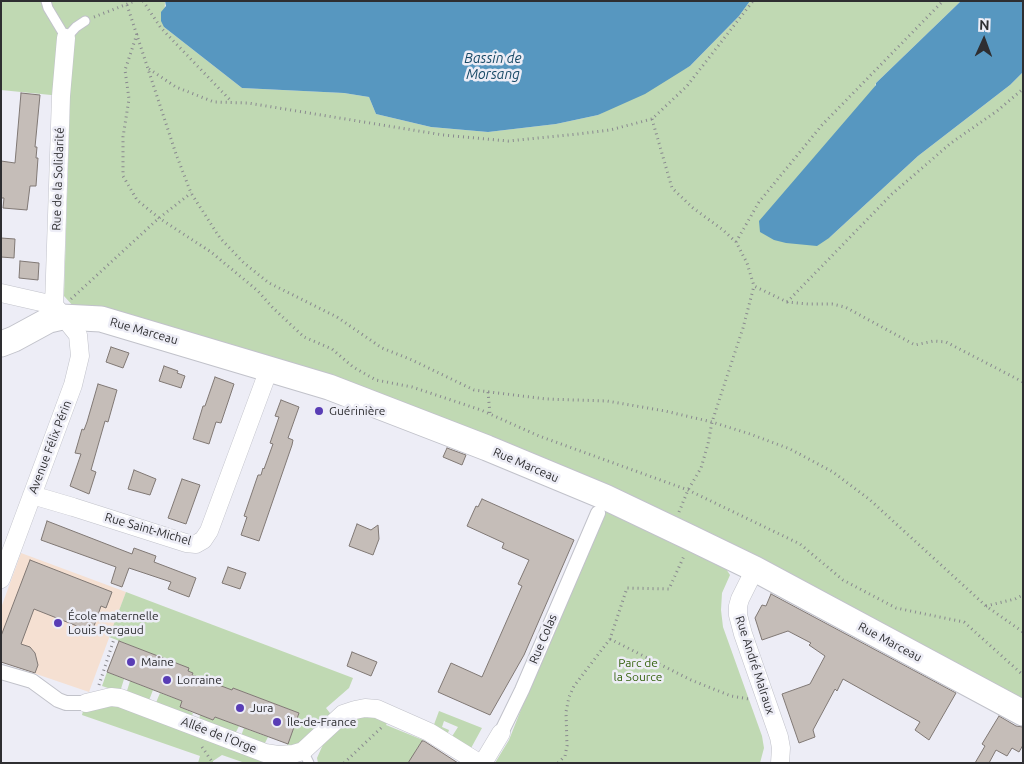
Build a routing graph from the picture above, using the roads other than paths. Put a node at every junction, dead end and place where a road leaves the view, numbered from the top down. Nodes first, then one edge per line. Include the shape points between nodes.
1 (46, 1) edge
2 (85, 21) road end
3 (66, 38) junction
4 (1, 293) edge
5 (59, 311) junction
6 (1, 344) edge
7 (270, 369) junction
8 (32, 495) junction
9 (598, 513) dead end
10 (8, 545) edge
11 (755, 569) junction
12 (1, 579) edge
13 (1, 672) edge
14 (86, 703) joint
15 (1023, 713) edge
16 (501, 734) joint
17 (306, 757) edge
18 (479, 763) edge
19 (483, 763) edge
20 (780, 763) edge

1 - 3 lane
2 - 3 lane
3 - 5 street, Rue de la Solidarité via 61,96
4 - 5 street
5 - 6 main road, Rue Marceau
5 - 7 main road, Rue Marceau via 122,324
5 - 8 street, Avenue Félix Périn via 78,335 80,356 73,385
7 - 8 street, Rue Saint-Michel via 204,540 196,544 186,543
7 - 11 main road, Rue Marceau via 329,387 605,497
8 - 10 street, Avenue Félix Périn
9 - 16 street, Rue Colas
10 - 12 street, Avenue Félix Périn
11 - 15 main road, Rue Marceau
11 - 20 street, Rue André Malraux via 740,599 738,615 779,737
13 - 14 street, Allée de l'Orge via 32,681 66,703
14 - 17 street, Allée de l'Orge via 120,698 265,753
16 - 19 street, Rue Colas
17 - 18 street, Allée de l'Orge via 344,714 365,708 377,709 429,732

